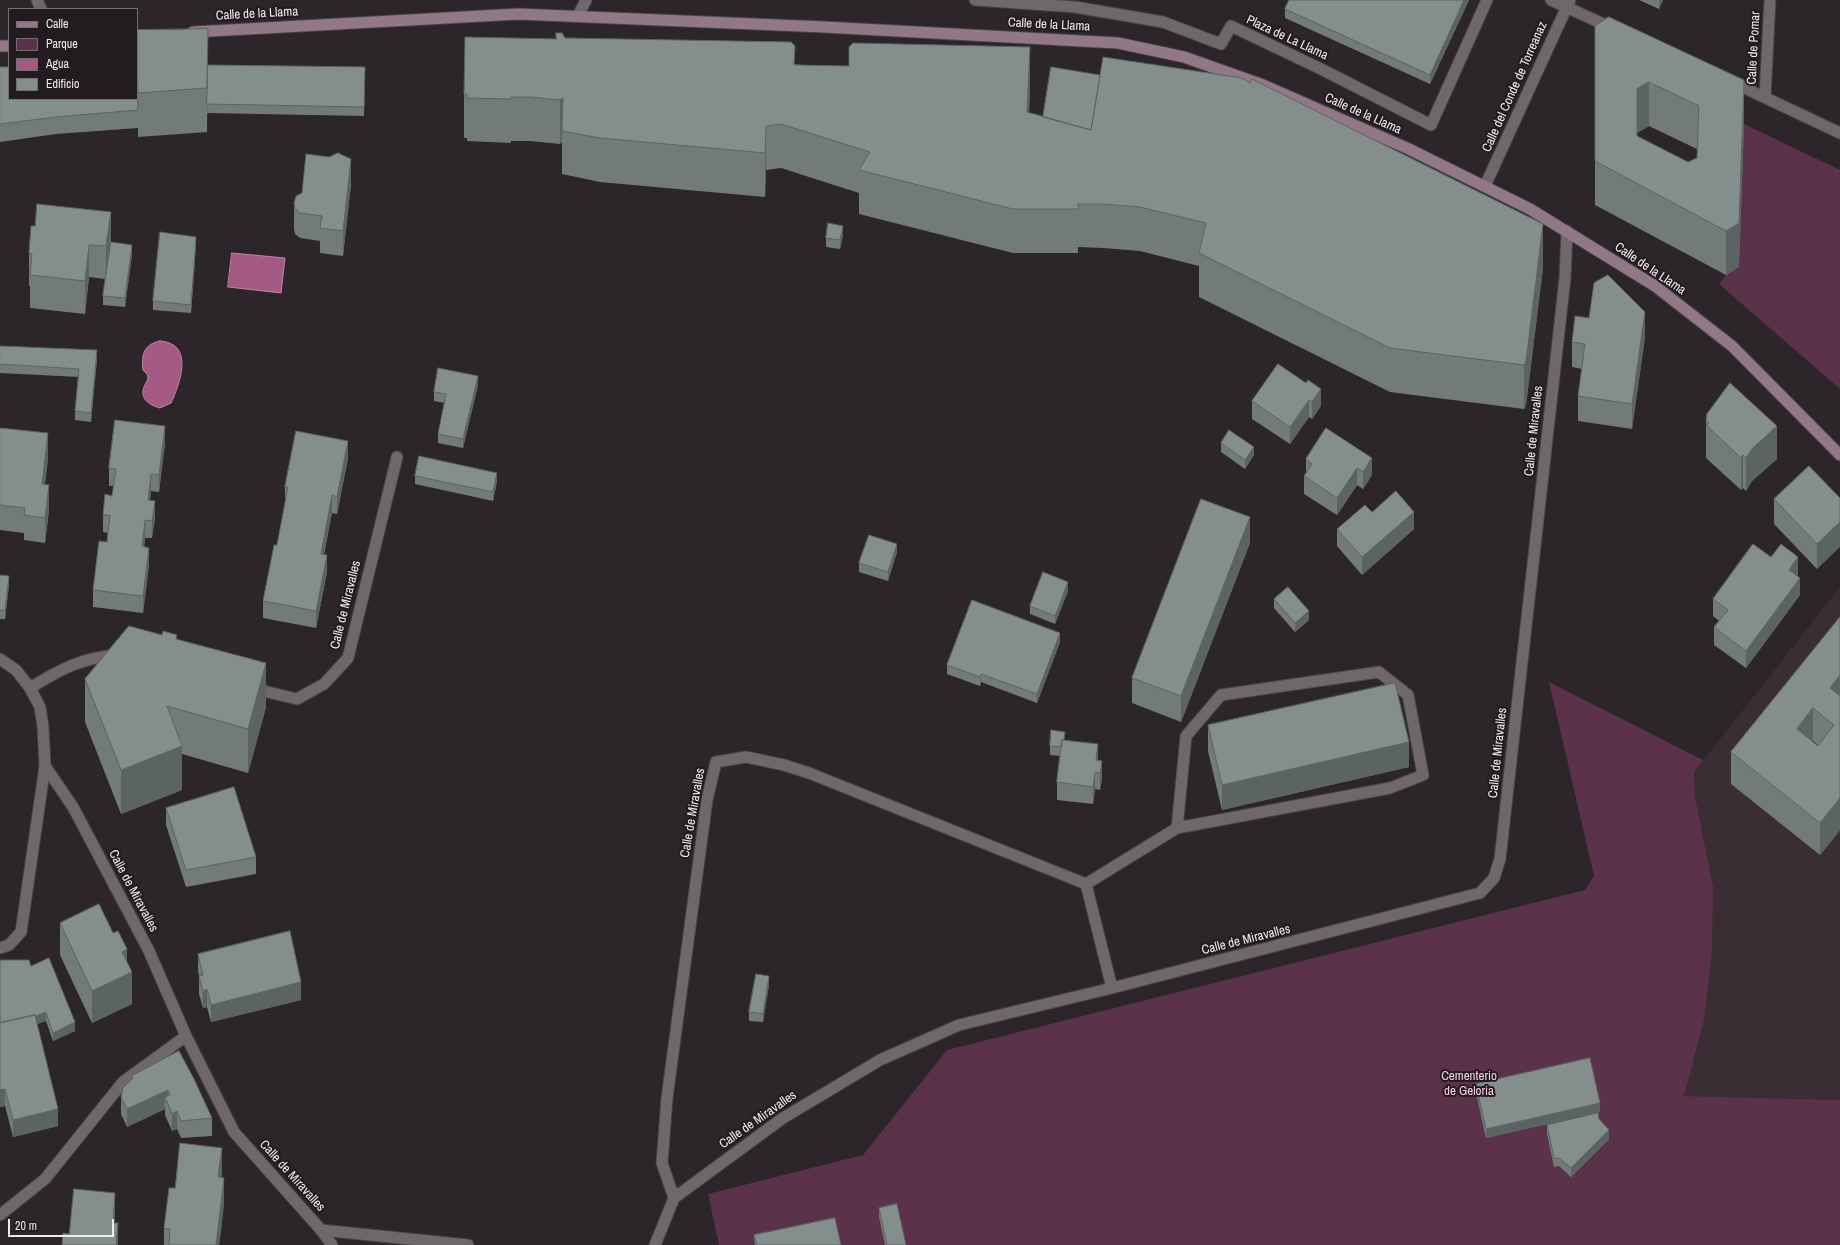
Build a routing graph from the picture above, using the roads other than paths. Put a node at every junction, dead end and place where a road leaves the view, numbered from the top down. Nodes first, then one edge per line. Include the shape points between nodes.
1 (586, 0) edge
2 (975, 0) edge
3 (1487, 0) edge
4 (1551, 0) edge
5 (1770, 0) edge
6 (1568, 4) edge
7 (578, 16) junction
8 (185, 32) edge
9 (1624, 34) edge
10 (1723, 78) edge
11 (1766, 97) junction
12 (1840, 133) edge
13 (1485, 186) junction
14 (1566, 231) junction
15 (1840, 454) edge
16 (397, 457) dead end
17 (130, 657) edge
18 (0, 659) edge
19 (244, 686) edge
20 (30, 688) junction
21 (44, 766) junction
22 (1177, 828) junction
23 (1086, 884) junction
24 (0, 948) edge
25 (1112, 988) junction
26 (186, 1036) junction
27 (674, 1198) junction
28 (0, 1215) edge
29 (321, 1230) junction
30 (332, 1245) edge
31 (468, 1245) edge
32 (655, 1245) edge

1 - 7 street
2 - 3 street, Plaza de La Llama via 1075,7 1163,22 1221,44 1231,26 1431,125
4 - 6 street
5 - 11 street, Calle de Pomar
6 - 9 street
6 - 13 street, Calle del Conde de Torreanaz
7 - 8 main road, Calle de la Llama via 518,14
7 - 13 main road, Calle de la Llama via 1118,43 1184,57 1263,85 1409,149
10 - 11 street
11 - 12 street
13 - 14 main road, Calle de la Llama
14 - 15 main road, Calle de la Llama via 1655,286 1732,346
14 - 25 street, Calle de Miravalles via 1562,310 1500,859 1494,878 1480,893
16 - 19 street, Calle de Miravalles via 348,658 324,684 297,698
17 - 20 street via 106,656 82,662 56,672
18 - 20 street via 16,670
20 - 21 street via 40,707
21 - 24 street via 21,932 9,945
21 - 26 street, Calle de Miravalles via 73,807 149,951
22 - 22 street via 1390,788 1423,775 1408,695 1379,672 1221,695 1186,736
22 - 23 street
23 - 25 street
23 - 27 street, Calle de Miravalles via 809,773 746,757 716,762 707,800 667,1098 662,1163
25 - 27 street, Calle de Miravalles via 959,1025 880,1060 783,1118
26 - 28 street via 123,1082 45,1179
26 - 29 street, Calle de Miravalles via 234,1132
27 - 32 street
29 - 30 street, Calle de Miravalles
29 - 31 street, Calle de Miravalles

